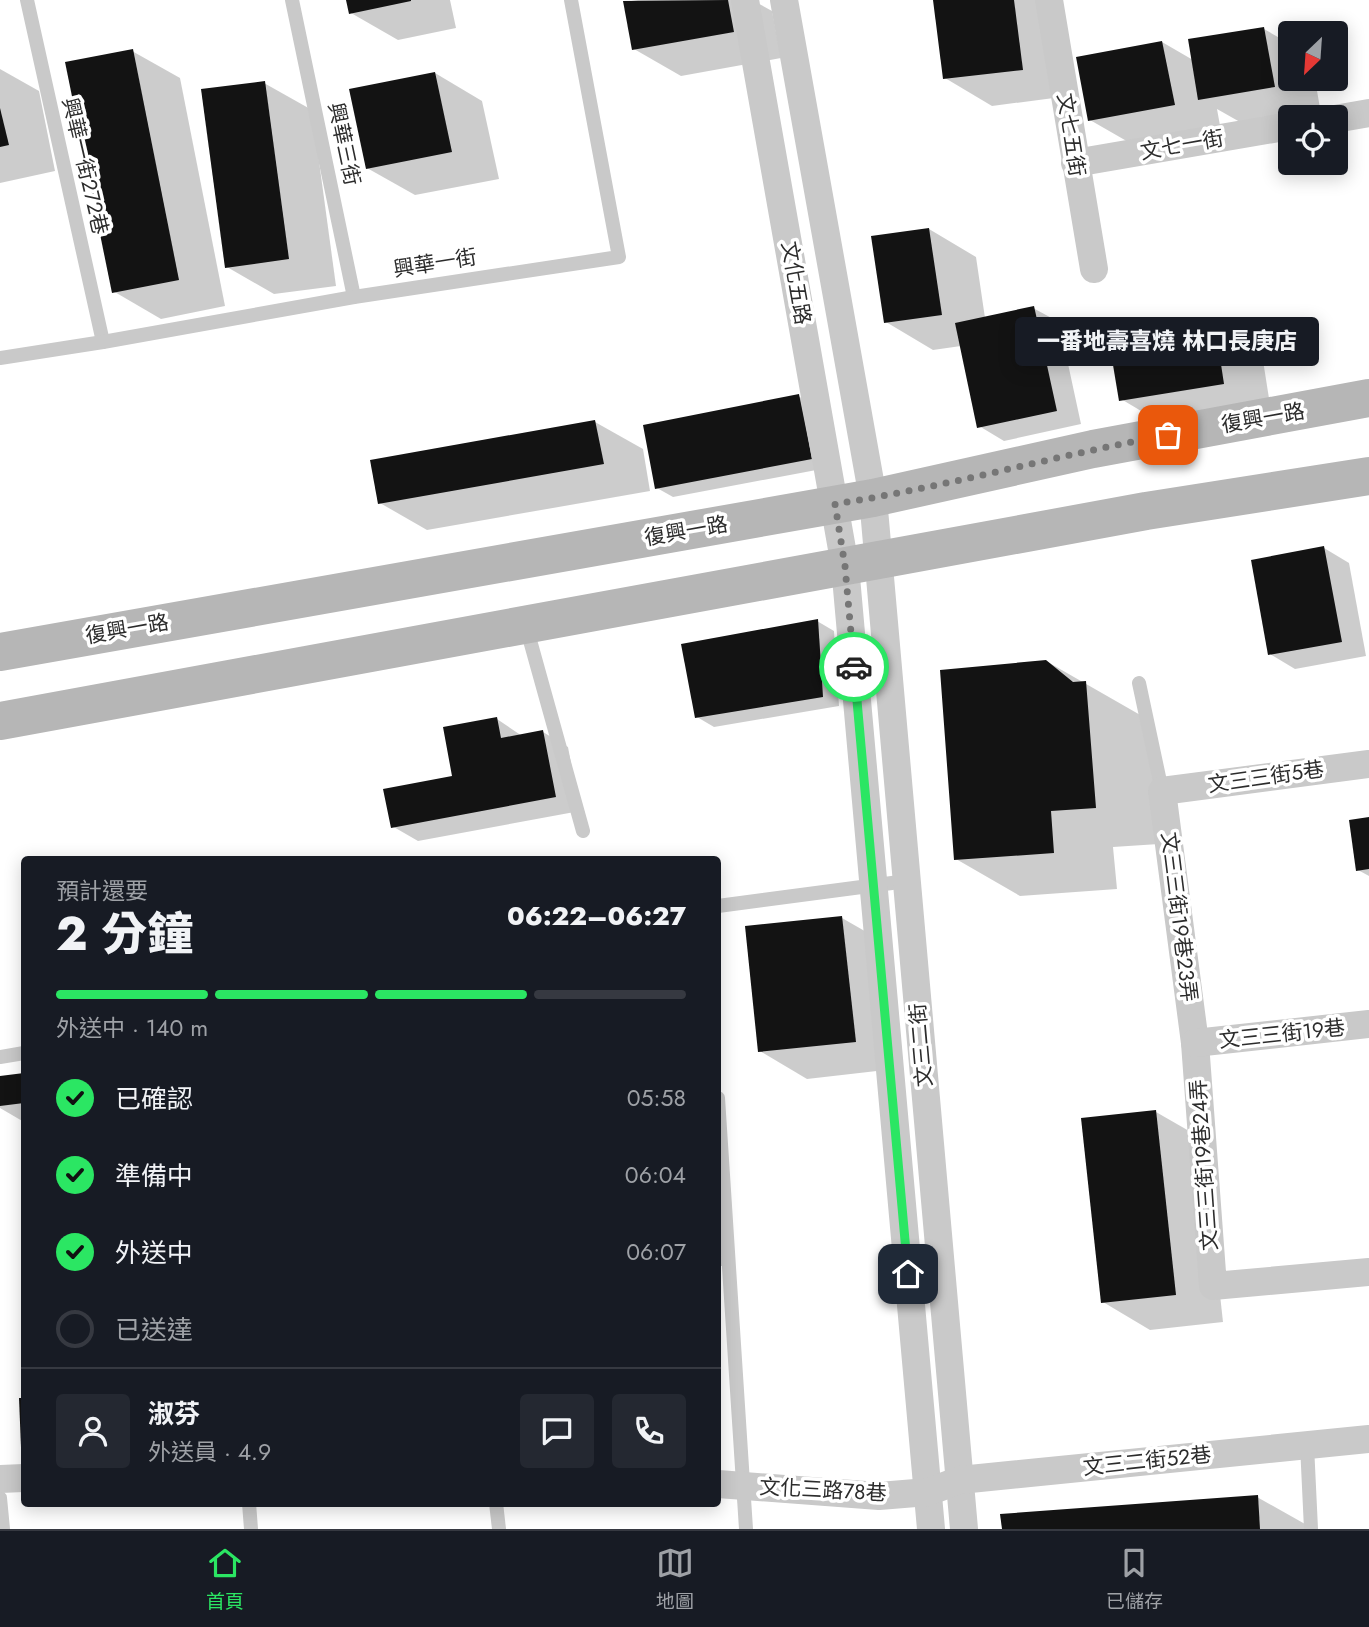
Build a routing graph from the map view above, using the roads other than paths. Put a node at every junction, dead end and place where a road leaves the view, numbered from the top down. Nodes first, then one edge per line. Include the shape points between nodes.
1 (27, 0) edge
2 (292, 0) edge
3 (571, 0) edge
4 (745, 0) edge
5 (784, 0) edge
6 (1049, 0) edge
7 (1369, 113) edge
8 (1348, 117) edge
9 (1278, 129) edge
10 (1075, 163) junction
11 (1094, 269) dead end
12 (354, 297) junction
13 (103, 342) junction
14 (0, 358) edge
15 (1369, 398) edge
16 (1369, 476) edge
17 (873, 498) junction
18 (835, 504) junction
19 (862, 564) junction
20 (525, 625) junction
21 (0, 652) edge
22 (1139, 683) dead end
23 (0, 722) edge
24 (1369, 764) edge
25 (1162, 791) junction
26 (583, 831) dead end
27 (907, 881) junction
28 (874, 886) junction
29 (721, 906) edge
30 (1369, 1024) edge
31 (1195, 1043) junction
32 (21, 1054) edge
33 (0, 1057) edge
34 (721, 1195) edge
35 (1369, 1272) edge
36 (1369, 1440) edge
37 (1307, 1445) junction
38 (21, 1478) edge
39 (0, 1479) edge
40 (960, 1480) junction
41 (730, 1485) edge
42 (928, 1492) junction
43 (0, 1498) edge
44 (249, 1507) edge
45 (496, 1507) edge
46 (3, 1529) edge
47 (251, 1529) edge
48 (499, 1529) edge
49 (746, 1529) edge
50 (931, 1529) edge
51 (964, 1529) edge
52 (1311, 1529) edge

1 - 13 lane, 興華一街272巷
2 - 12 lane, 興華三街
3 - 12 lane, 興華一街 via 619,257
4 - 18 street, 文化五路
5 - 17 street, 文化五路
6 - 10 street, 文七五街
7 - 8 street
9 - 10 street, 文七一街
10 - 11 street, 文七五街
12 - 13 lane, 興華一街
13 - 14 lane, 興華一街
15 - 17 main road, 復興一路 via 1093,449
16 - 19 main road via 1146,511
17 - 18 main road, 復興一路
17 - 19 street, 文化五路
18 - 19 street, 文化五路
18 - 21 main road, 復興一路
19 - 20 main road
19 - 27 street, 文三二街
19 - 28 street, 文三二街
20 - 23 main road
20 - 26 lane
22 - 25 lane
24 - 25 street, 文三三街5巷
25 - 31 street, 文三三街19巷23弄
27 - 28 lane
27 - 40 street, 文三二街
28 - 29 lane
28 - 42 street, 文三二街
30 - 31 street, 文三三街19巷
31 - 35 street, 文三三街19巷24弄 via 1213,1286
32 - 33 lane
34 - 41 lane
36 - 37 street, 文三二街52巷
37 - 40 street, 文三二街52巷
37 - 52 lane
38 - 39 street
40 - 42 street, 文三二街52巷
40 - 51 street, 文三二街
41 - 42 street, 文化三路78巷 via 879,1496
41 - 49 lane
42 - 50 street, 文三二街
43 - 46 lane
44 - 47 lane
45 - 48 lane

